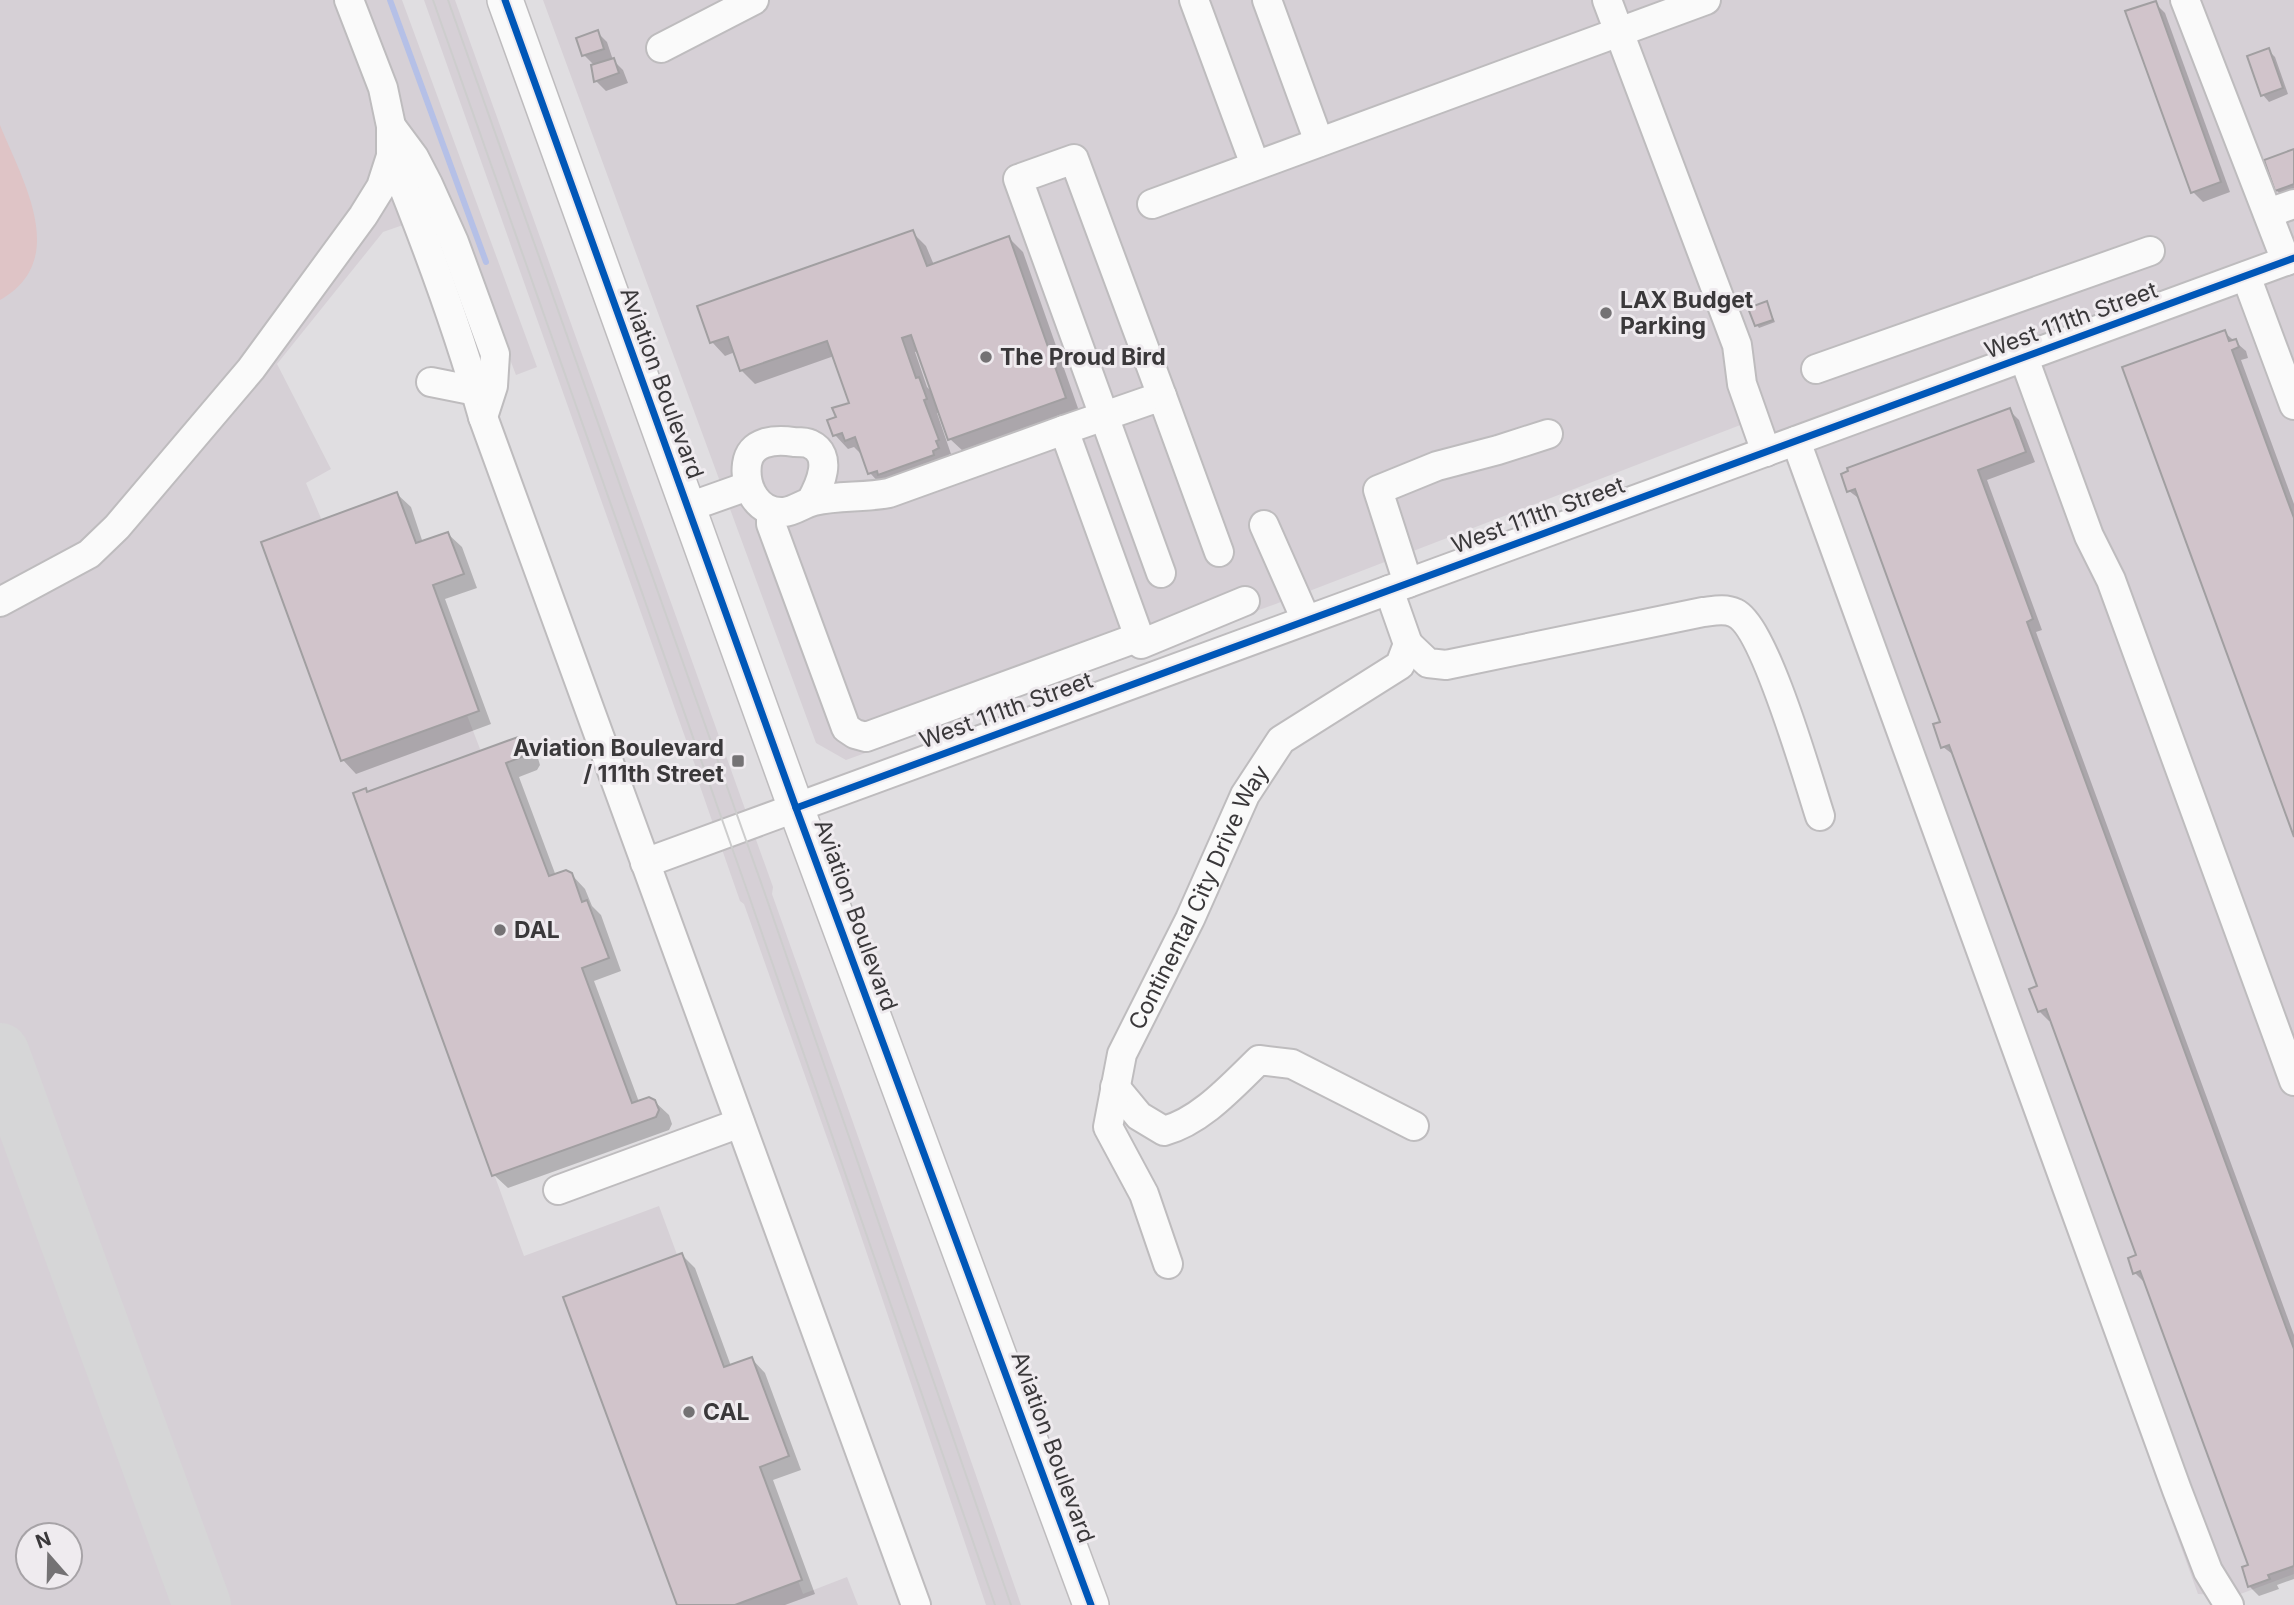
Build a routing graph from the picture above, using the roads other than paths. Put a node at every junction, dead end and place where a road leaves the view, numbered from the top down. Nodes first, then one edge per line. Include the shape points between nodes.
1 (349, 0) edge
2 (505, 0) edge
3 (754, 0) edge
4 (1194, 0) edge
5 (1266, 0) edge
6 (1607, 0) edge
7 (1706, 0) edge
8 (2185, 0) edge
9 (1619, 32) junction
10 (662, 48) dead end
11 (391, 126) junction
12 (1319, 142) junction
13 (391, 156) junction
14 (1255, 165) junction
15 (1152, 204) dead end
16 (2294, 204) edge
17 (2268, 213) junction
18 (2150, 251) dead end
19 (2290, 260) edge
20 (2246, 276) junction
21 (2024, 358) junction
22 (1815, 369) dead end
23 (431, 382) dead end
24 (1161, 396) junction
25 (479, 404) junction
26 (2294, 405) edge
27 (1105, 416) junction
28 (1064, 430) junction
29 (1548, 434) dead end
30 (1796, 441) junction
31 (1766, 452) junction
32 (748, 486) junction
33 (811, 501) junction
34 (686, 508) junction
35 (771, 512) junction
36 (1264, 525) dead end
37 (1219, 552) dead end
38 (1161, 573) dead end
39 (1399, 587) junction
40 (1245, 601) dead end
41 (0, 602) edge
42 (1306, 620) junction
43 (1140, 640) junction
44 (1408, 644) junction
45 (1153, 676) junction
46 (796, 808) junction
47 (1820, 816) dead end
48 (645, 863) junction
49 (2294, 1081) edge
50 (1115, 1087) junction
51 (740, 1123) junction
52 (1414, 1126) dead end
53 (558, 1190) dead end
54 (1168, 1264) dead end
55 (916, 1605) edge
56 (1091, 1605) edge
57 (2229, 1605) edge

1 - 11 street via 383,88
2 - 34 main road, Aviation Boulevard
3 - 10 street
4 - 14 street
5 - 12 street
6 - 9 street
7 - 9 street
8 - 17 street
9 - 12 street
9 - 31 street via 1737,345 1742,384
11 - 13 street
11 - 25 street via 428,184 495,354 493,386
12 - 14 street
13 - 25 street via 429,252
13 - 41 street via 382,187 259,358 117,527 89,554
14 - 15 street
16 - 17 street
17 - 19 street
18 - 22 street
19 - 20 street, West 111th Street
20 - 21 street, West 111th Street
20 - 26 street
21 - 30 street, West 111th Street
21 - 49 street via 2088,536 2111,580
23 - 25 street
24 - 27 street
24 - 27 street via 1074,159 1018,179
24 - 37 street
25 - 48 street
27 - 28 street
27 - 38 street
28 - 33 street via 889,493
28 - 43 street
29 - 39 street via 1437,466 1378,490
30 - 31 street, West 111th Street
30 - 57 street via 2177,1490 2208,1571
31 - 39 street, West 111th Street
32 - 33 street via 747,464 763,443 776,439 810,444 822,458 824,470
32 - 34 street
32 - 35 street via 761,506
33 - 35 street via 800,508
34 - 46 main road, Aviation Boulevard
35 - 43 street via 771,524 846,728 855,734 866,737
36 - 42 street
39 - 42 street, West 111th Street
39 - 44 street
40 - 43 street
42 - 45 street, West 111th Street
43 - 45 street
44 - 47 street via 1428,663 1446,665 1703,612 1735,613 1746,621 1772,672
44 - 50 street, Continental City Drive Way via 1400,665 1282,740 1245,796 1122,1054
45 - 46 street, West 111th Street
46 - 48 street, West 111th Street
46 - 56 main road, Aviation Boulevard
48 - 51 street
50 - 52 street via 1139,1116 1164,1131 1180,1127 1225,1093 1259,1059 1292,1064
50 - 54 street, Continental City Drive Way via 1108,1127 1144,1194
51 - 53 street
51 - 55 street

